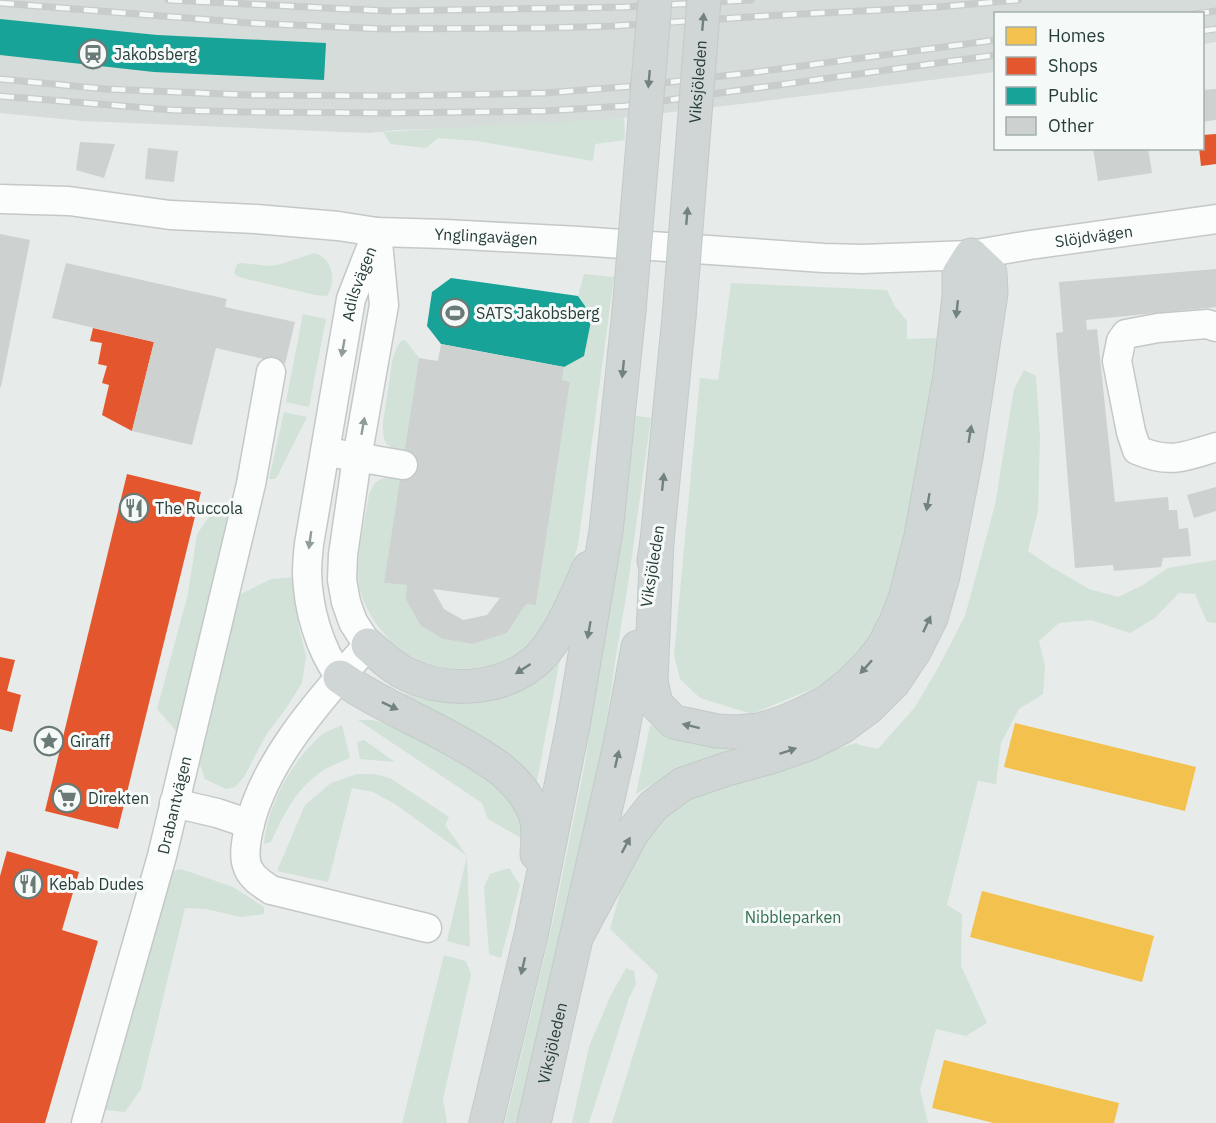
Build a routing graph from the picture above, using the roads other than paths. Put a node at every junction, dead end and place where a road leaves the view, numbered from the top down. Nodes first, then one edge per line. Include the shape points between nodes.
1 (655, 0) edge
2 (705, 0) edge
3 (0, 199) edge
4 (1216, 219) edge
5 (377, 232) junction
6 (971, 255) junction
7 (1216, 327) edge
8 (271, 372) dead end
9 (1216, 447) edge
10 (325, 452) junction
11 (357, 458) junction
12 (403, 465) dead end
13 (606, 531) junction
14 (657, 541) junction
15 (368, 645) junction
16 (340, 677) junction
17 (174, 803) junction
18 (250, 824) junction
19 (427, 928) dead end
20 (532, 931) junction
21 (578, 934) junction
22 (86, 1123) edge
23 (486, 1123) edge
24 (534, 1123) edge

1 -> 13 main road, bridge
14 -> 2 main road, Viksjöleden, bridge
3 - 5 street, Ynglingavägen via 88,202 170,215 268,220
4 - 6 street, Slöjdvägen
5 - 6 street, Ynglingavägen via 824,258
5 -> 10 street, Adilsvägen via 351,299
11 -> 5 street, Adilsvägen via 384,305
6 -> 14 main road via 959,274 950,376 921,536 905,598 883,647 850,684 806,713 759,730 717,731 674,722 656,704 651,681
21 -> 6 main road via 632,833 653,806 684,784 808,744 842,727 893,683 915,650 931,618 943,576 991,293 990,273
7 - 9 street via 1207,324 1126,334 1117,361 1137,450 1152,457 1176,459
8 - 17 street, Drabantvägen via 251,484
10 - 11 street
10 -> 16 street, Adilsvägen via 307,572 321,642
11 - 12 street
11 - 15 street, Adilsvägen via 342,580 353,622
13 -> 15 main road via 556,635 541,656 511,677 472,686 428,682 388,663
13 -> 20 main road via 573,726
21 -> 14 main road, Viksjöleden via 620,745
15 - 16 street
16 - 18 street via 291,738 259,795
16 -> 20 main road via 483,756 519,786 536,817 538,832
17 - 18 street
17 - 22 street, Drabantvägen
18 - 19 street via 246,841 248,868 252,876 271,890
20 -> 23 main road
21 - 24 main road, Viksjöleden

